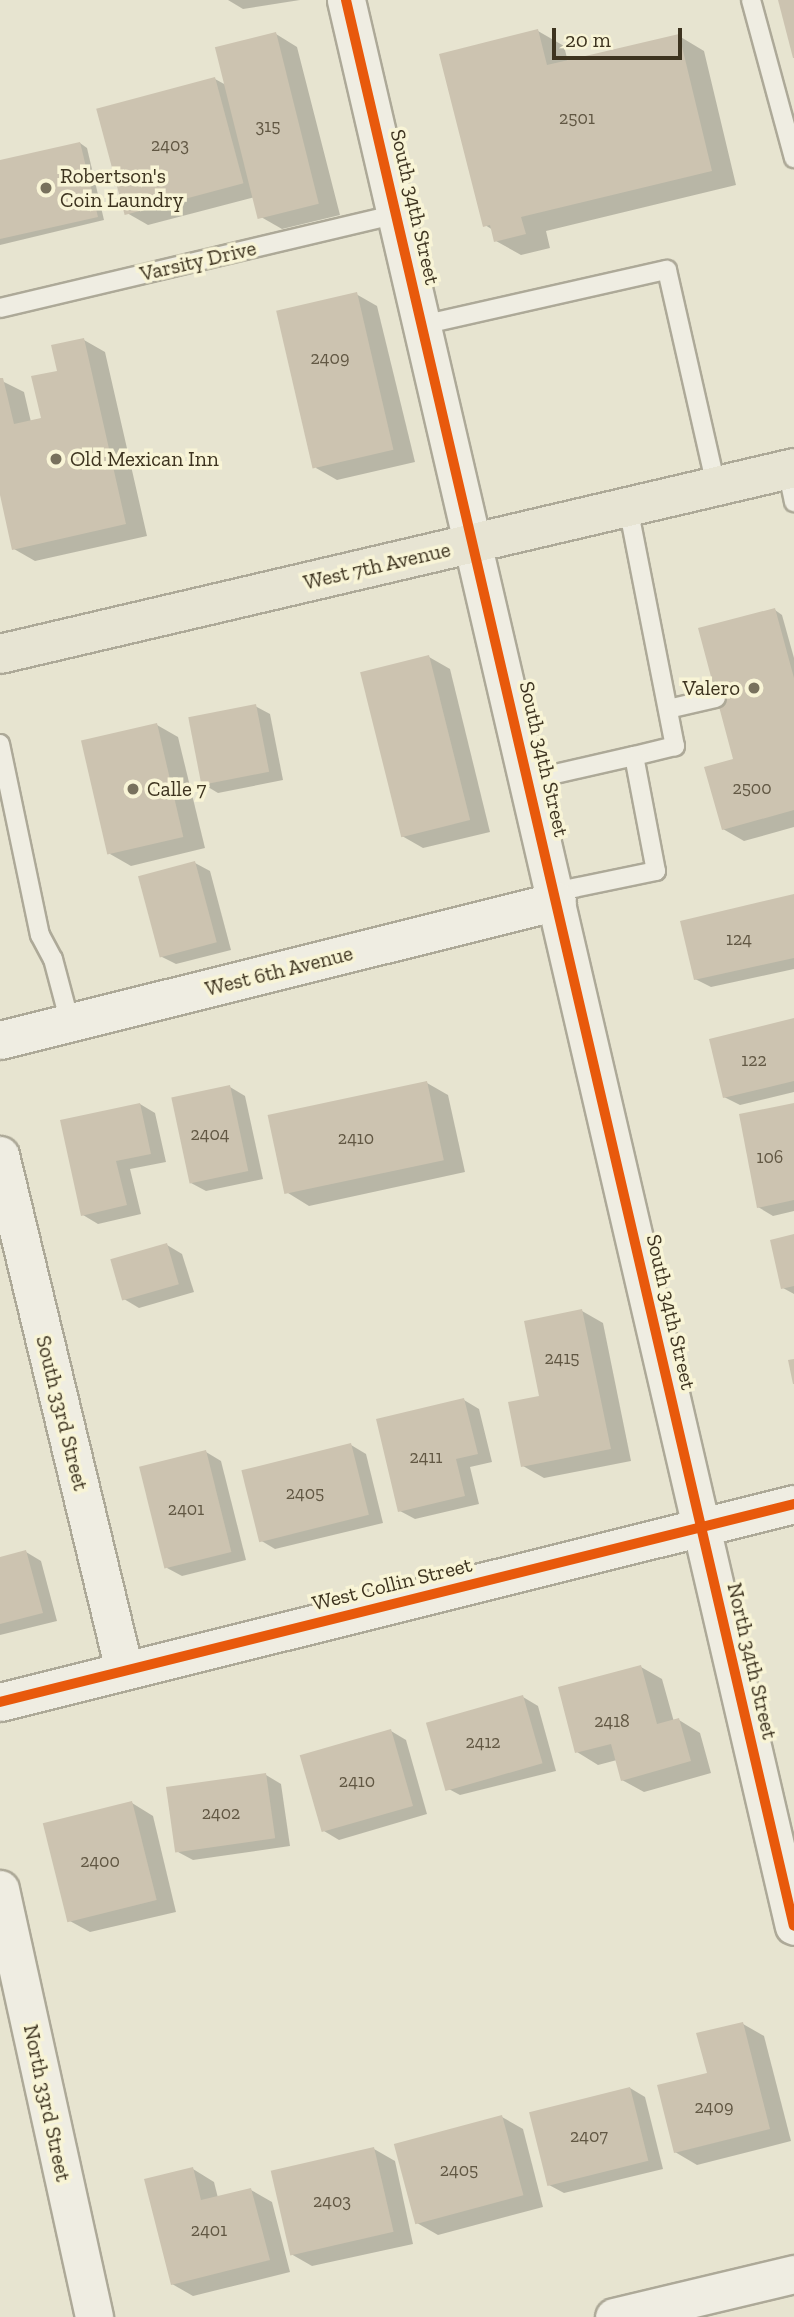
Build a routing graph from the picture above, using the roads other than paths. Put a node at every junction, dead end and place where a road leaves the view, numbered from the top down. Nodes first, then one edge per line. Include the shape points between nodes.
1 (346, 0) edge
2 (751, 0) edge
3 (794, 158) edge
4 (397, 214) junction
5 (0, 308) edge
6 (422, 326) junction
7 (792, 480) edge
8 (716, 486) junction
9 (628, 507) junction
10 (473, 544) junction
11 (0, 654) edge
12 (716, 698) dead end
13 (668, 709) junction
14 (0, 744) edge
15 (634, 756) junction
16 (529, 780) junction
17 (556, 896) junction
18 (69, 1023) junction
19 (0, 1040) edge
20 (0, 1155) edge
21 (794, 1504) edge
22 (701, 1527) junction
23 (124, 1670) junction
24 (0, 1702) edge
25 (0, 1889) edge
26 (794, 1926) edge
27 (794, 2274) edge
28 (94, 2317) edge
29 (614, 2317) edge

1 - 4 street, South 34th Street
2 - 3 lane
4 - 5 lane, Varsity Drive
4 - 6 street, South 34th Street
6 - 8 lane via 667,270
6 - 10 street, South 34th Street
7 - 8 main road, West 7th Avenue
8 - 9 main road, West 7th Avenue
9 - 10 main road, West 7th Avenue
9 - 13 lane
10 - 11 main road, West 7th Avenue
10 - 16 street, South 34th Street
12 - 13 lane
13 - 15 lane via 675,746
14 - 18 lane via 40,935 53,959
15 - 16 lane
15 - 17 lane via 656,871
16 - 17 street, South 34th Street
17 - 18 street, West 6th Avenue
17 - 22 street, South 34th Street
18 - 19 street, West 6th Avenue
20 - 23 street, South 33rd Street
21 - 22 street, West Collin Street
22 - 23 street, West Collin Street
22 - 26 street, North 34th Street
23 - 24 street, West Collin Street
25 - 28 street, North 33rd Street
27 - 29 street

